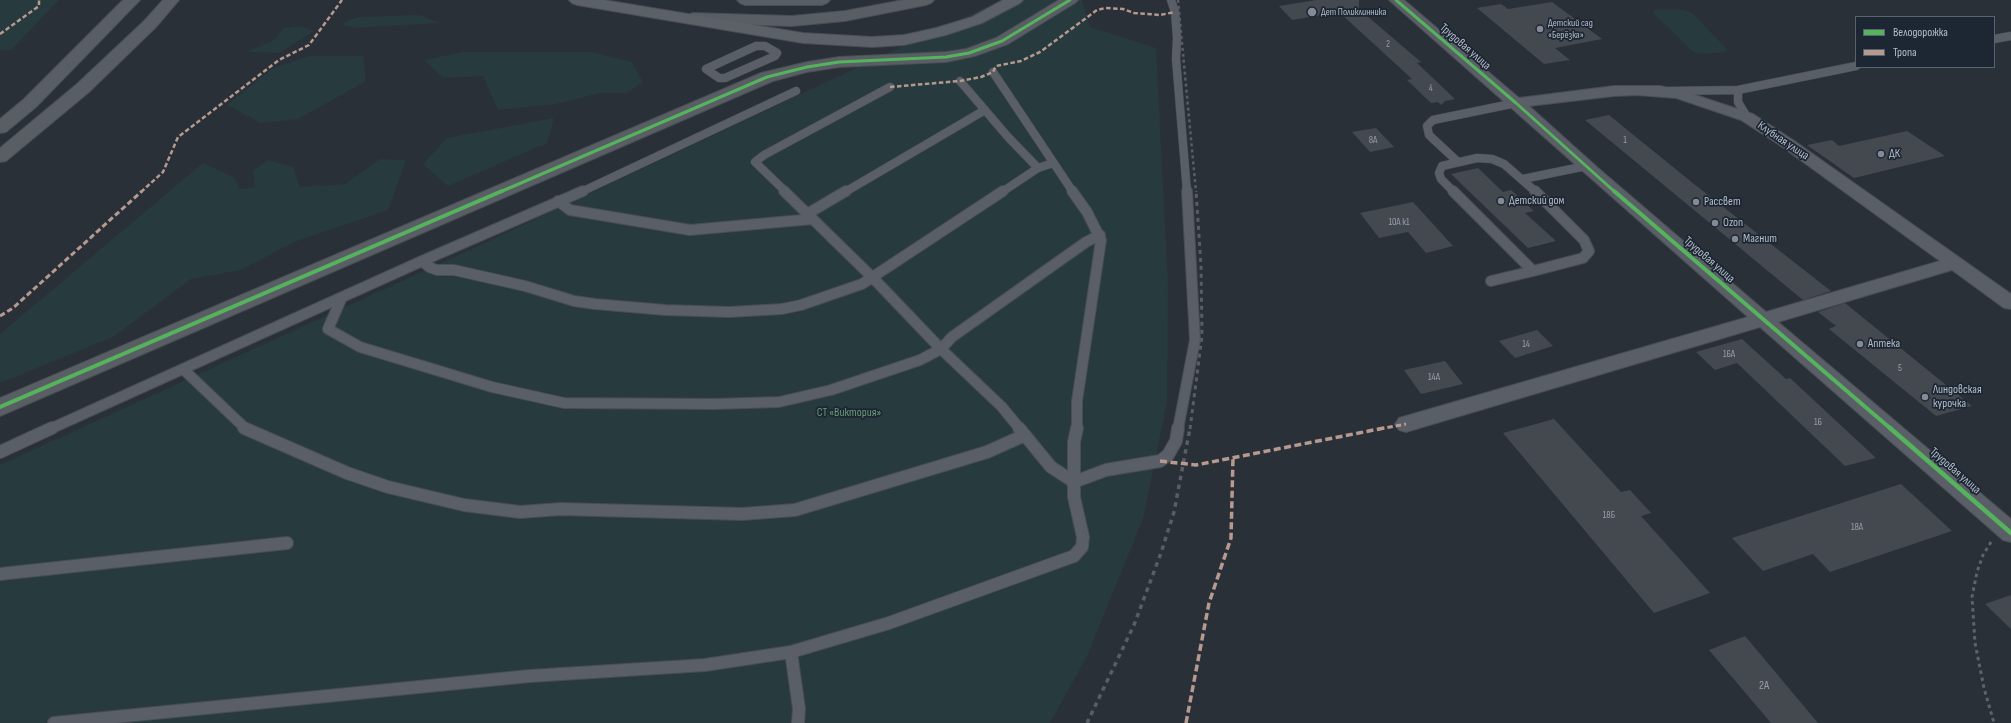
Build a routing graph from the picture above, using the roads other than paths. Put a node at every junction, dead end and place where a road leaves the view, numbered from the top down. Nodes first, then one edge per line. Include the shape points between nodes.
1 (132, 0) edge
2 (171, 0) edge
3 (576, 0) edge
4 (745, 0) edge
5 (822, 0) edge
6 (926, 0) edge
7 (1015, 0) edge
8 (1070, 0) edge
9 (1171, 0) edge
10 (1396, 0) edge
11 (676, 16) junction
12 (2011, 36) edge
13 (1995, 39) edge
14 (1855, 66) edge
15 (759, 72) junction
16 (993, 72) dead end
17 (960, 82) dead end
18 (890, 87) dead end
19 (1738, 90) junction
20 (796, 91) dead end
21 (1660, 91) junction
22 (1516, 103) junction
23 (985, 110) junction
24 (1748, 117) junction
25 (0, 128) edge
26 (0, 157) edge
27 (1458, 162) junction
28 (1053, 163) junction
29 (1586, 166) junction
30 (1038, 168) junction
31 (1523, 179) junction
32 (558, 201) junction
33 (810, 216) junction
34 (1100, 235) junction
35 (422, 261) junction
36 (1955, 263) junction
37 (1533, 271) junction
38 (873, 278) junction
39 (1491, 281) dead end
40 (342, 297) junction
41 (2011, 303) edge
42 (1764, 320) junction
43 (941, 349) junction
44 (183, 369) junction
45 (0, 407) edge
46 (1406, 424) dead end
47 (1025, 435) junction
48 (0, 452) edge
49 (1074, 482) junction
50 (2006, 529) edge
51 (287, 543) dead end
52 (0, 574) edge
53 (791, 652) junction
54 (54, 723) edge
55 (798, 723) edge

1 - 25 street via 30,103
2 - 26 street via 150,24 83,88
3 - 11 main road
4 - 5 street
6 - 11 street via 845,16 792,21
7 - 11 main road via 977,20 940,32 904,40 872,42 803,38
8 - 15 street via 1002,41 969,53 946,57 839,62
9 - 49 lane via 1175,12 1177,38 1176,59 1189,213 1195,329 1178,431 1172,449 1160,460 1106,470
10 - 22 street, Трудовая улица
12 - 13 lane
14 - 19 lane
15 - 15 lane via 719,78 706,69 756,46 765,46 777,53
15 - 45 street
16 - 28 lane
17 - 23 lane
18 - 33 lane via 755,162
19 - 21 lane
19 - 24 lane via 1738,102
20 - 32 lane
21 - 22 street, Клубная улица via 1614,91
21 - 24 street, Клубная улица via 1703,100
22 - 27 lane via 1433,120 1427,126 1429,135
22 - 29 street, Трудовая улица
23 - 30 lane
23 - 33 lane
24 - 36 street, Клубная улица
27 - 31 lane via 1477,158 1492,159 1504,164
27 - 37 lane via 1442,166 1439,173 1441,179
28 - 30 lane
28 - 34 lane
29 - 31 lane
29 - 42 street, Трудовая улица
30 - 38 lane
31 - 37 lane via 1584,240 1588,251 1583,258
32 - 33 lane via 570,210 690,230
32 - 35 lane
33 - 38 lane
34 - 43 lane via 1079,246 952,337
34 - 49 lane via 1101,253 1077,401
35 - 38 lane via 437,270 454,270 525,286 574,301 665,310 782,310 801,306
35 - 40 lane
36 - 41 street, Клубная улица
36 - 42 street
37 - 39 lane
38 - 43 lane
40 - 43 lane via 328,329 360,347 492,387 564,403 779,402 831,390 920,360
40 - 44 lane
42 - 46 street
42 - 50 street, Трудовая улица
43 - 47 lane via 1002,407
44 - 47 lane via 243,428 333,467 388,488 464,505 520,512 561,509 742,514 795,510 988,452
44 - 48 lane
47 - 49 lane via 1050,467
49 - 53 lane via 1074,497 1083,537 1082,547 1074,556 889,623
51 - 52 lane
53 - 54 lane via 705,665 530,676
53 - 55 lane via 799,709

